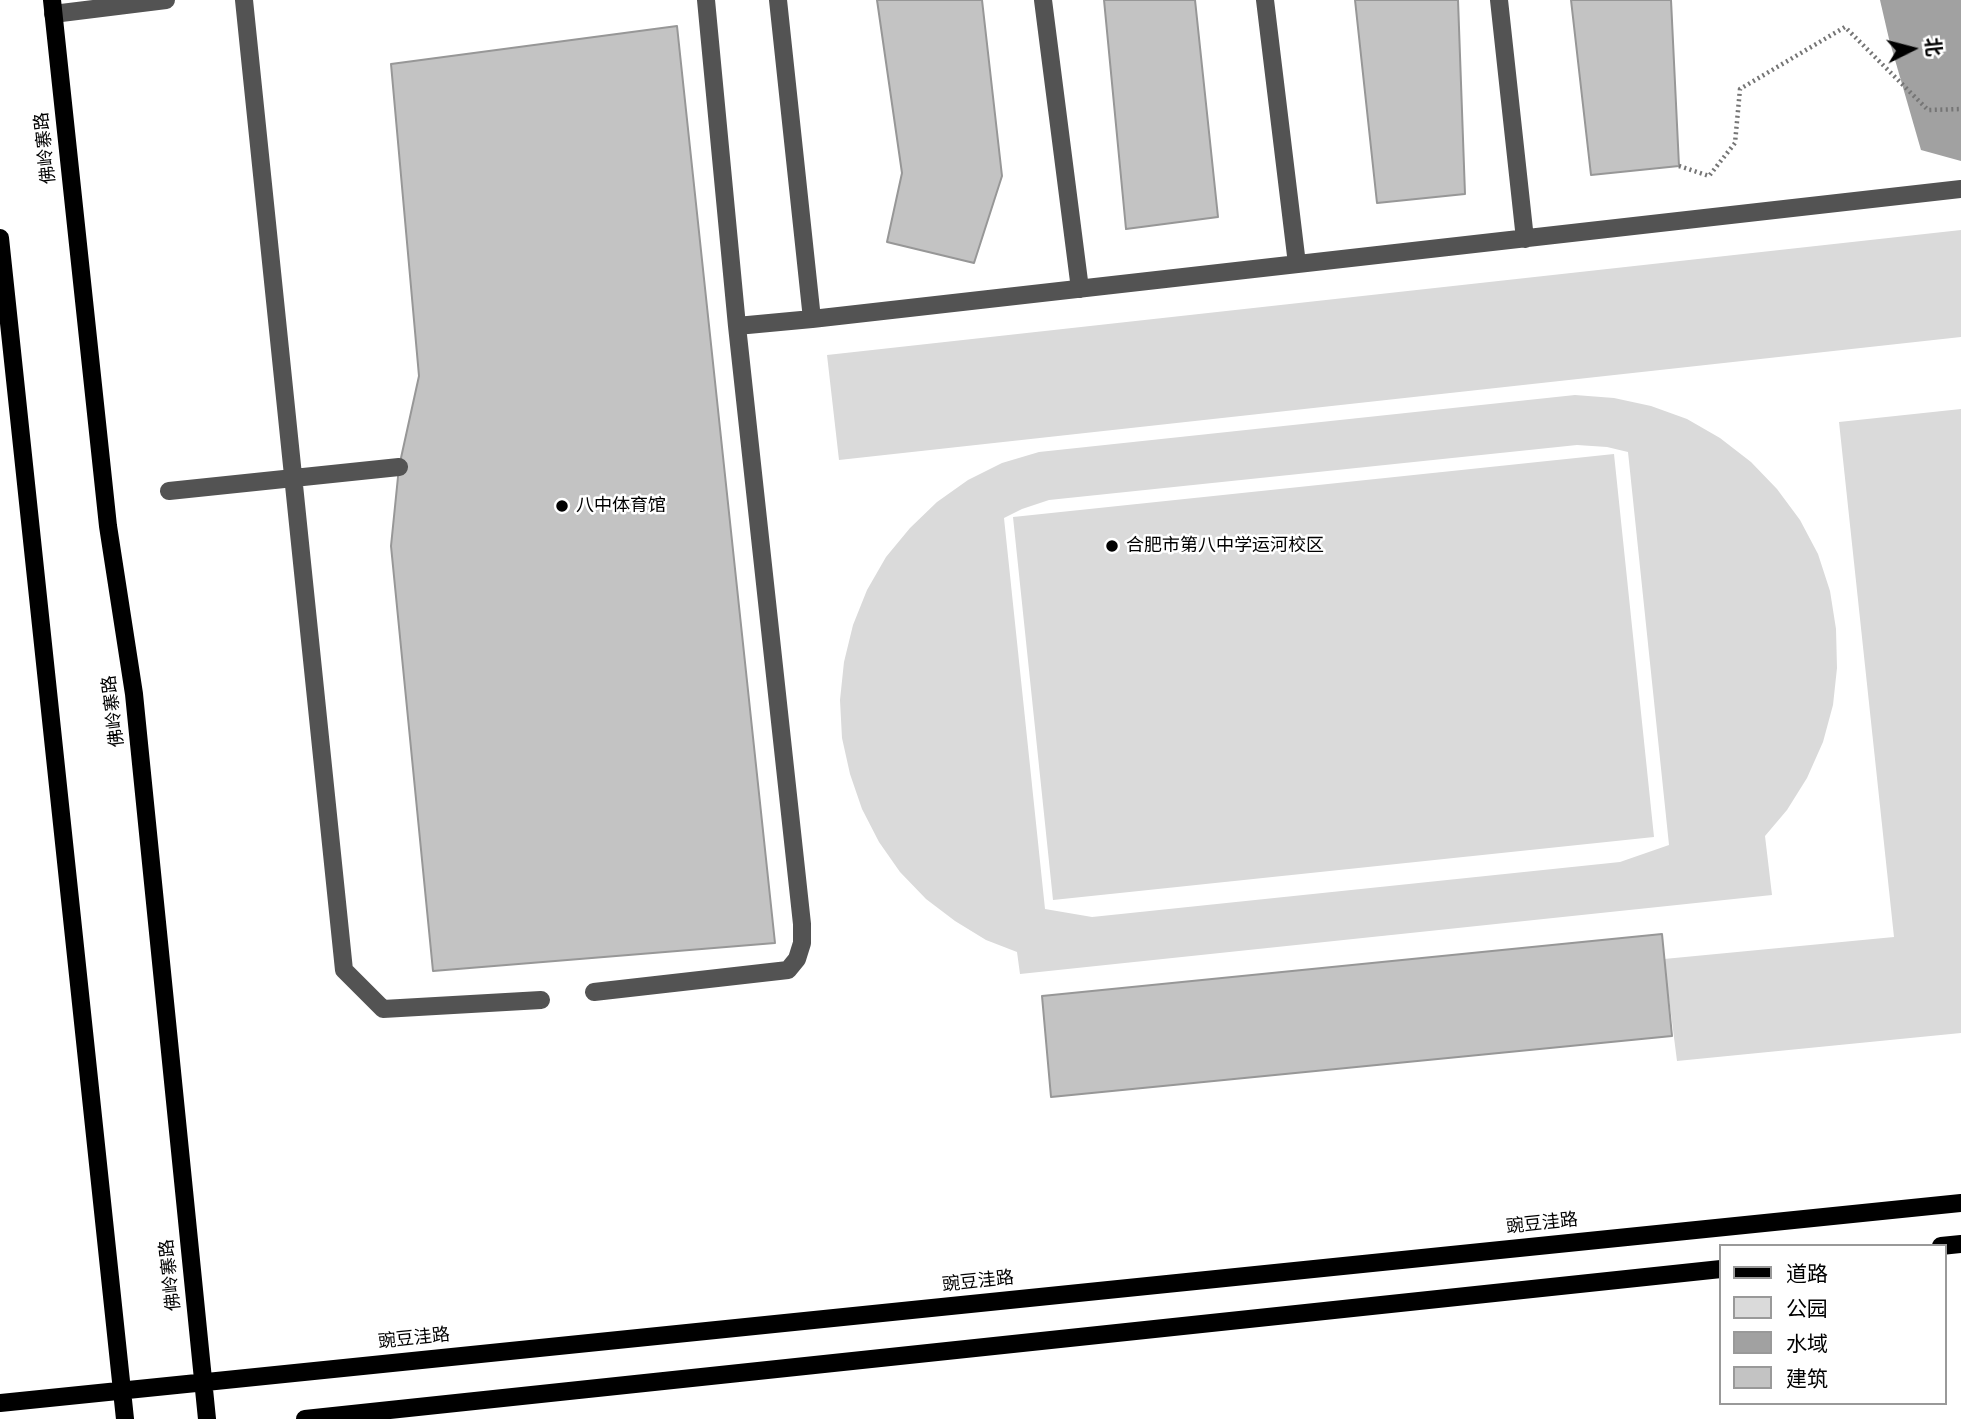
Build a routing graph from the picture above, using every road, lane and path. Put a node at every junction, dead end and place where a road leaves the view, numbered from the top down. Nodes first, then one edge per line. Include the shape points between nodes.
1 (166, 0) edge
2 (244, 0) edge
3 (706, 0) edge
4 (778, 0) edge
5 (1043, 0) edge
6 (1265, 0) edge
7 (1499, 0) edge
8 (52, 7) edge
9 (1961, 109) edge
10 (1679, 166) dead end
11 (1961, 189) edge
12 (0, 237) edge
13 (1525, 239) junction
14 (1297, 264) junction
15 (1080, 289) junction
16 (811, 319) junction
17 (737, 326) junction
18 (399, 467) dead end
19 (294, 478) junction
20 (169, 491) dead end
21 (594, 992) dead end
22 (541, 1000) dead end
23 (1961, 1203) edge
24 (1720, 1269) edge
25 (203, 1382) junction
26 (122, 1390) junction
27 (0, 1403) edge
28 (125, 1419) edge
29 (207, 1419) edge
30 (305, 1419) edge

1 - 8 street
2 - 19 street
3 - 17 street
4 - 16 street
5 - 15 street
6 - 14 street
7 - 13 street
8 - 25 main road, 佛岭寨路 via 108,526 134,694
9 - 10 path via 1927,110 1844,27 1740,89 1735,143 1709,176
11 - 13 street
12 - 26 main road
13 - 14 street
14 - 15 street
15 - 16 street
16 - 17 street
17 - 21 street via 801,910 801,948 788,970
18 - 19 street
19 - 20 street
19 - 22 street via 344,970 383,1009
23 - 25 main road, 豌豆洼路
24 - 30 main road
25 - 26 main road, 豌豆洼路
25 - 29 main road, 佛岭寨路
26 - 27 main road, 豌豆洼路
26 - 28 main road

